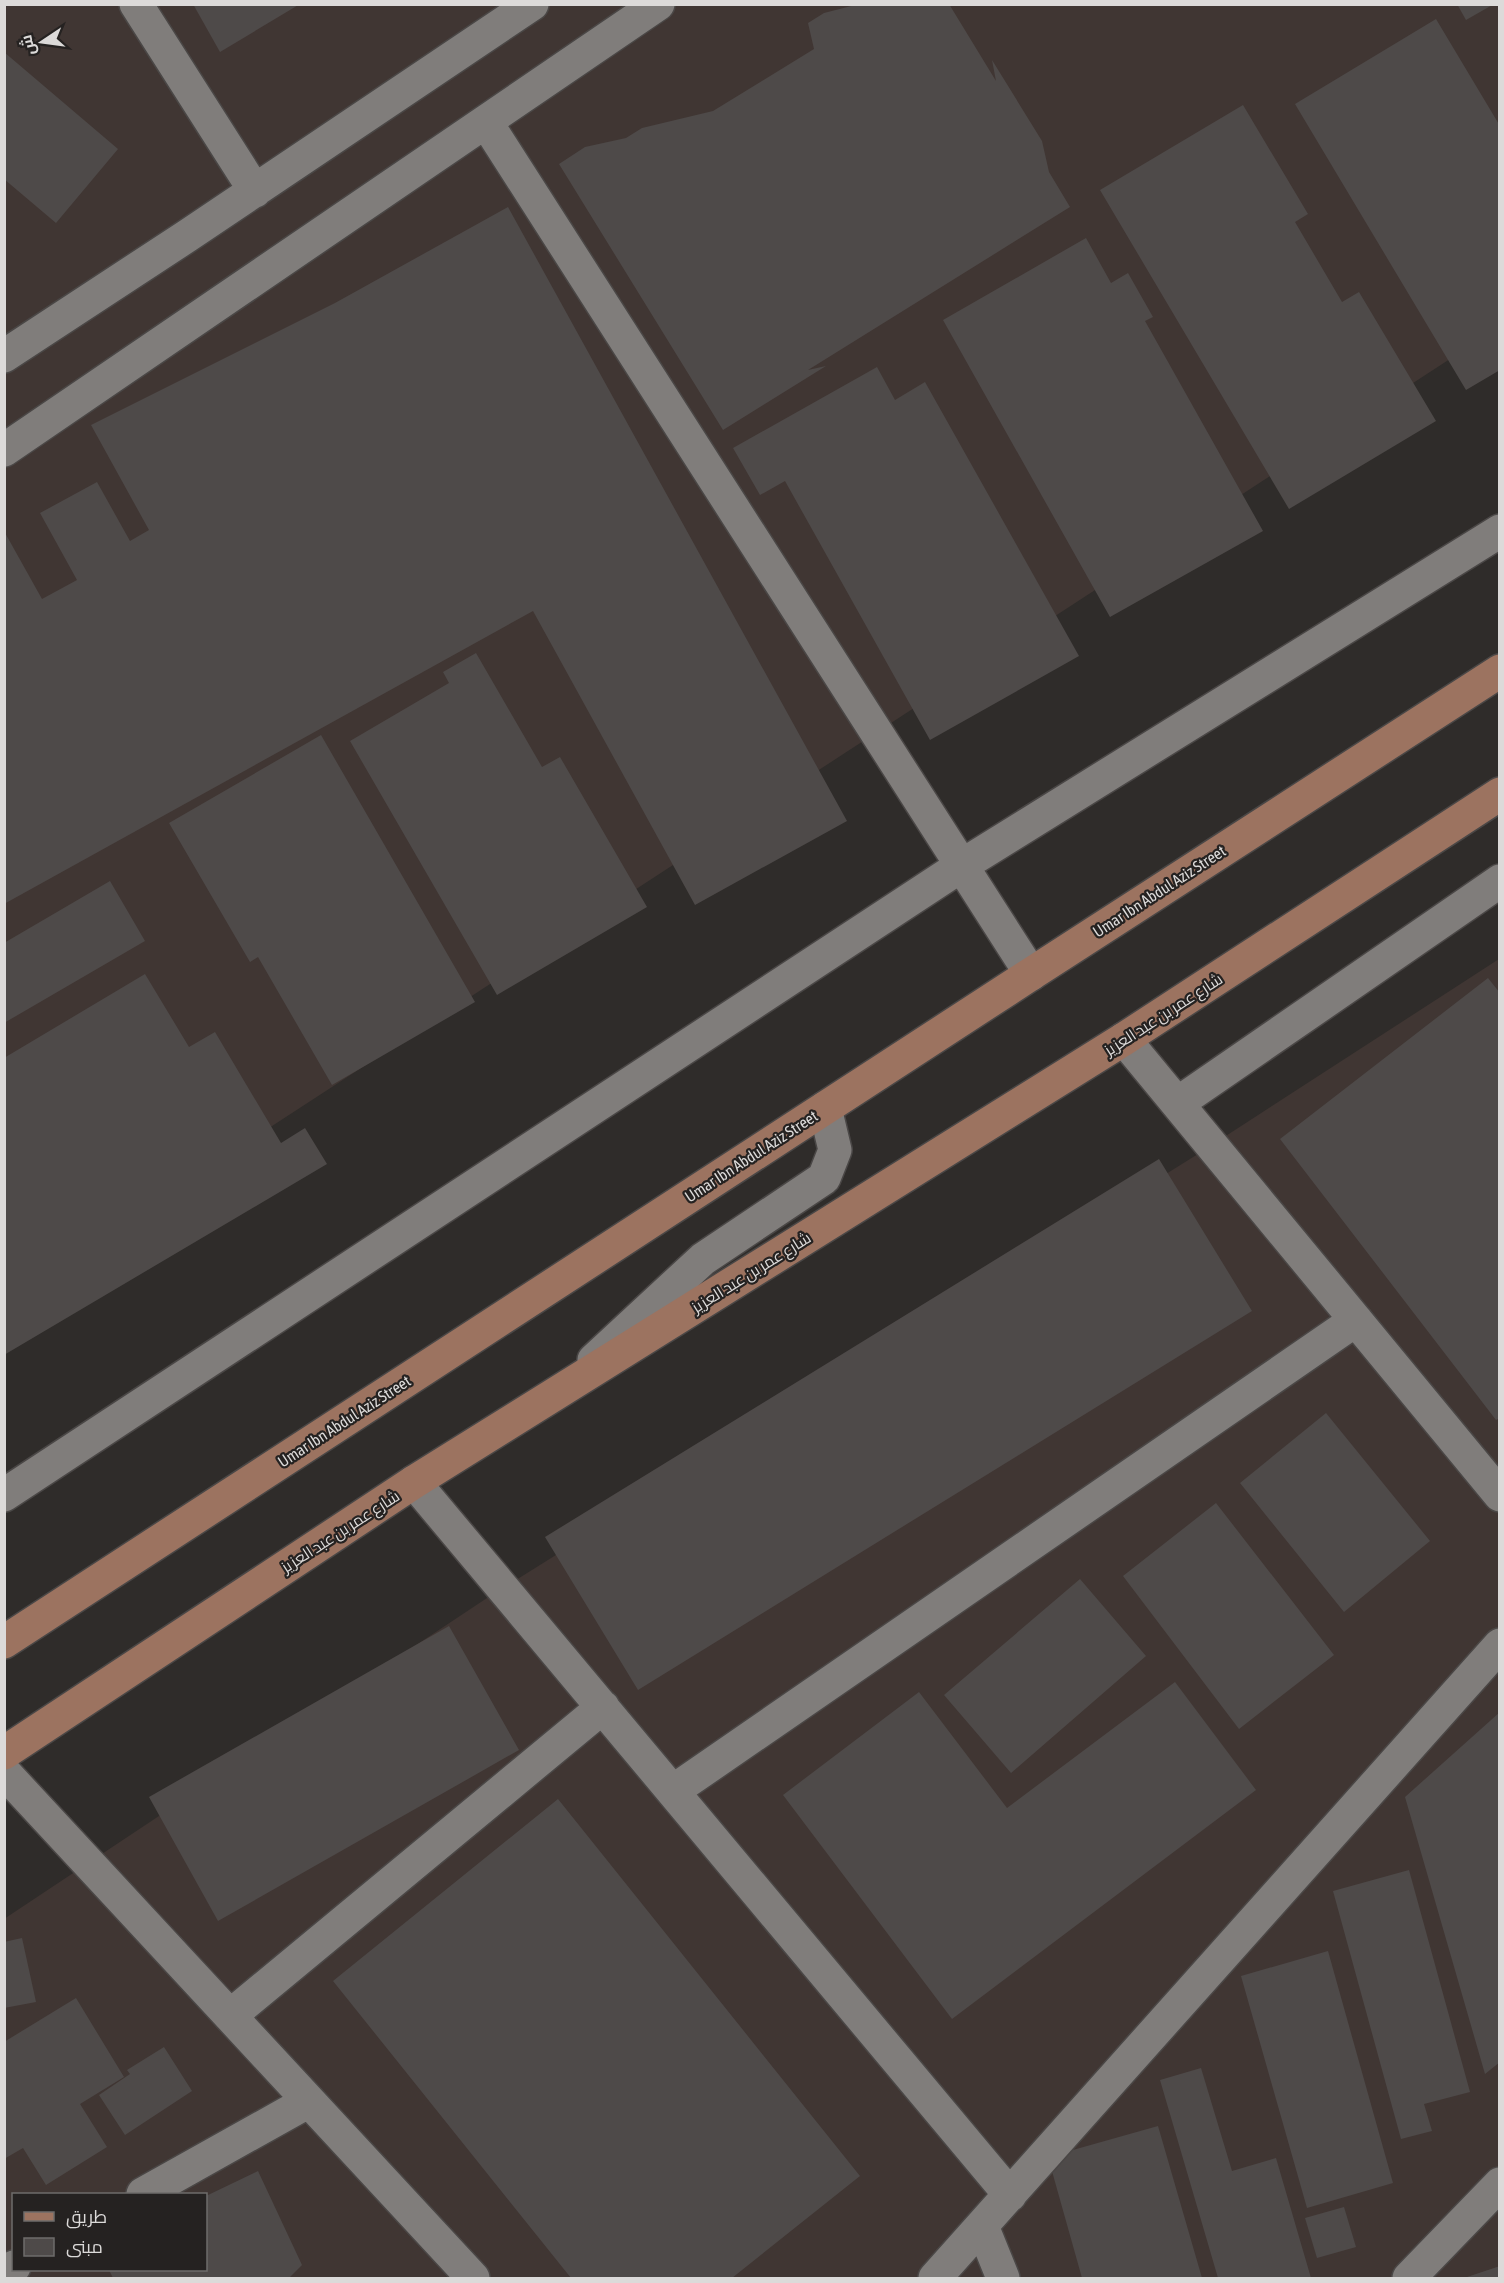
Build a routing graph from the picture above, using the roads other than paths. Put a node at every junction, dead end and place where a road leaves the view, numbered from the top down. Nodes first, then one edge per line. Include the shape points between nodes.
1 (136, 4) edge
2 (532, 4) edge
3 (658, 4) edge
4 (486, 122) junction
5 (255, 190) junction
6 (4, 356) edge
7 (4, 450) edge
8 (1500, 531) edge
9 (1500, 671) edge
10 (1500, 795) edge
11 (961, 866) junction
12 (1500, 881) edge
13 (1030, 974) junction
14 (1124, 1039) junction
15 (1178, 1103) junction
16 (825, 1108) junction
17 (1356, 1320) junction
18 (564, 1388) junction
19 (414, 1482) junction
20 (4, 1495) edge
21 (1500, 1495) edge
22 (4, 1642) edge
23 (1500, 1645) edge
24 (603, 1707) junction
25 (4, 1753) edge
26 (4, 1772) edge
27 (673, 1791) junction
28 (230, 2016) junction
29 (309, 2101) junction
30 (1500, 2184) edge
31 (145, 2193) edge
32 (1010, 2195) junction
33 (982, 2226) junction
34 (473, 2278) edge
35 (935, 2278) edge
36 (1003, 2278) edge
37 (1409, 2278) edge

1 - 5 street
2 - 5 street
3 - 4 street
4 - 7 street
4 - 11 street
5 - 6 street
8 - 11 street
9 - 13 main road, Umar Ibn Abdul Aziz Street
10 - 14 main road, شارع عمر بن عبد العزيز
11 - 13 street
11 - 20 street
12 - 15 street
13 - 16 main road, Umar Ibn Abdul Aziz Street
14 - 15 street
14 - 18 main road, شارع عمر بن عبد العزيز
15 - 17 street
16 - 18 street via 835,1150 824,1178 703,1259
16 - 22 main road, Umar Ibn Abdul Aziz Street
17 - 21 street
17 - 27 street
18 - 19 main road, شارع عمر بن عبد العزيز
19 - 24 street
19 - 25 main road, شارع عمر بن عبد العزيز
23 - 32 street
24 - 27 street
24 - 28 street
26 - 28 street
27 - 32 street
28 - 29 street
29 - 31 street
29 - 34 street
30 - 37 street
32 - 33 street
33 - 35 street
33 - 36 street

